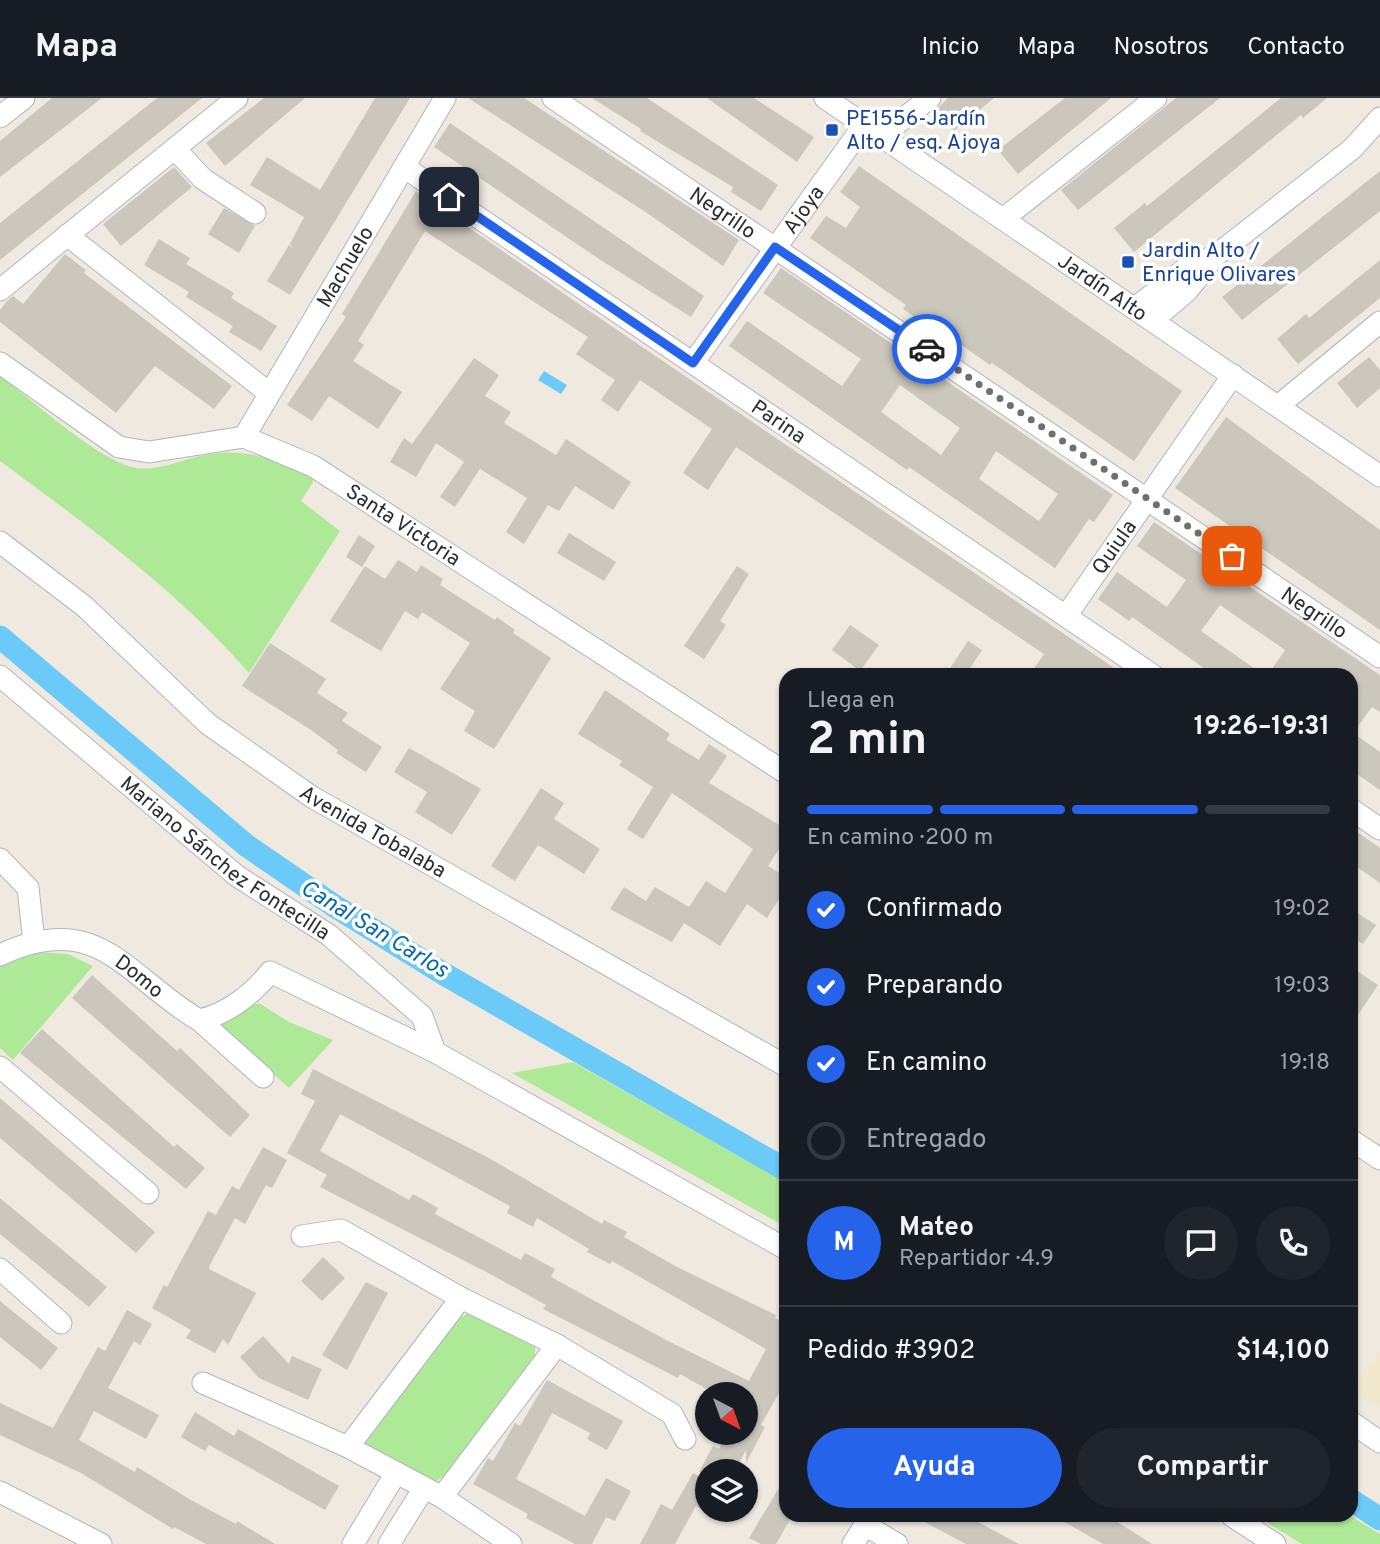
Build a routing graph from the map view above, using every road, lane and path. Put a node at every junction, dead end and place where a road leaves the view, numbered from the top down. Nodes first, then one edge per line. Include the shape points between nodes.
1 (24, 98) edge
2 (237, 98) edge
3 (446, 98) edge
4 (553, 98) edge
5 (825, 98) edge
6 (930, 98) edge
7 (1156, 98) edge
8 (0, 117) edge
9 (1380, 118) edge
10 (872, 130) junction
11 (1380, 137) edge
12 (175, 149) junction
13 (1352, 149) junction
14 (404, 167) junction
15 (255, 213) dead end
16 (1003, 219) junction
17 (67, 234) junction
18 (775, 247) junction
19 (0, 290) edge
20 (1144, 314) junction
21 (1380, 322) edge
22 (0, 363) edge
23 (693, 363) junction
24 (1233, 375) junction
25 (269, 393) junction
26 (1278, 406) junction
27 (244, 437) junction
28 (1380, 476) edge
29 (1148, 498) junction
30 (0, 542) edge
31 (1066, 616) junction
32 (1380, 657) edge
33 (1142, 668) edge
34 (0, 676) edge
35 (779, 767) edge
36 (1358, 814) edge
37 (1380, 828) edge
38 (0, 859) edge
39 (34, 942) junction
40 (0, 955) edge
41 (199, 1020) junction
42 (435, 1052) junction
43 (779, 1062) edge
44 (0, 1067) edge
45 (263, 1077) dead end
46 (1358, 1145) edge
47 (1380, 1159) edge
48 (148, 1193) dead end
49 (302, 1236) dead end
50 (779, 1245) edge
51 (0, 1269) edge
52 (461, 1297) junction
53 (61, 1323) dead end
54 (557, 1345) junction
55 (203, 1383) dead end
56 (1358, 1427) edge
57 (685, 1439) dead end
58 (1380, 1442) edge
59 (348, 1447) junction
60 (396, 1474) junction
61 (0, 1492) edge
62 (433, 1492) junction
63 (1241, 1522) edge
64 (101, 1544) edge
65 (353, 1544) edge
66 (389, 1544) edge
67 (511, 1544) edge
68 (853, 1544) edge
69 (897, 1544) edge
70 (1275, 1544) edge

1 - 8 street
2 - 12 street
3 - 14 street, Machuelo
4 - 18 street, Negrillo
5 - 10 street, Jardín Alto
6 - 10 street, Ajoya
7 - 16 street
9 - 13 street
10 - 16 street, Jardín Alto
10 - 18 street, Ajoya
11 - 13 street
12 - 15 street via 203,179
12 - 17 street
13 - 20 street via 1215,256 1185,268
14 - 23 street, Parina
14 - 25 street, Machuelo
16 - 20 street, Jardín Alto
17 - 19 street
17 - 25 street
18 - 23 street, Ajoya
18 - 29 street, Negrillo
20 - 24 street, Jardín Alto
21 - 26 street
22 - 27 street via 119,447 149,452
23 - 31 street, Parina
24 - 26 street, Jardín Alto
24 - 29 street, Quiula
25 - 27 street, Machuelo
26 - 28 street, Jardín Alto
27 - 35 street, Santa Victoria via 313,466
29 - 31 street, Quiula
29 - 32 street, Negrillo
30 - 43 street, Avenida Tobalaba via 84,606 208,724 312,797
31 - 33 street, Parina
34 - 42 street, Mariano Sánchez Fontecilla via 237,876 329,935 422,1016
36 - 37 street
38 - 39 street via 28,888
39 - 40 street, Domo
39 - 41 street, Domo via 68,941 102,949
41 - 42 street via 219,1015 270,972
41 - 45 street, Domo
42 - 50 street
44 - 48 street
46 - 47 street
49 - 52 street via 341,1230
51 - 53 street
52 - 54 street
52 - 59 street
54 - 57 street via 672,1414
54 - 62 street
55 - 59 street
56 - 58 street
59 - 60 street
60 - 62 street
60 - 65 street
61 - 64 street
62 - 66 street
62 - 67 street
63 - 70 street
68 - 69 street via 865,1525

